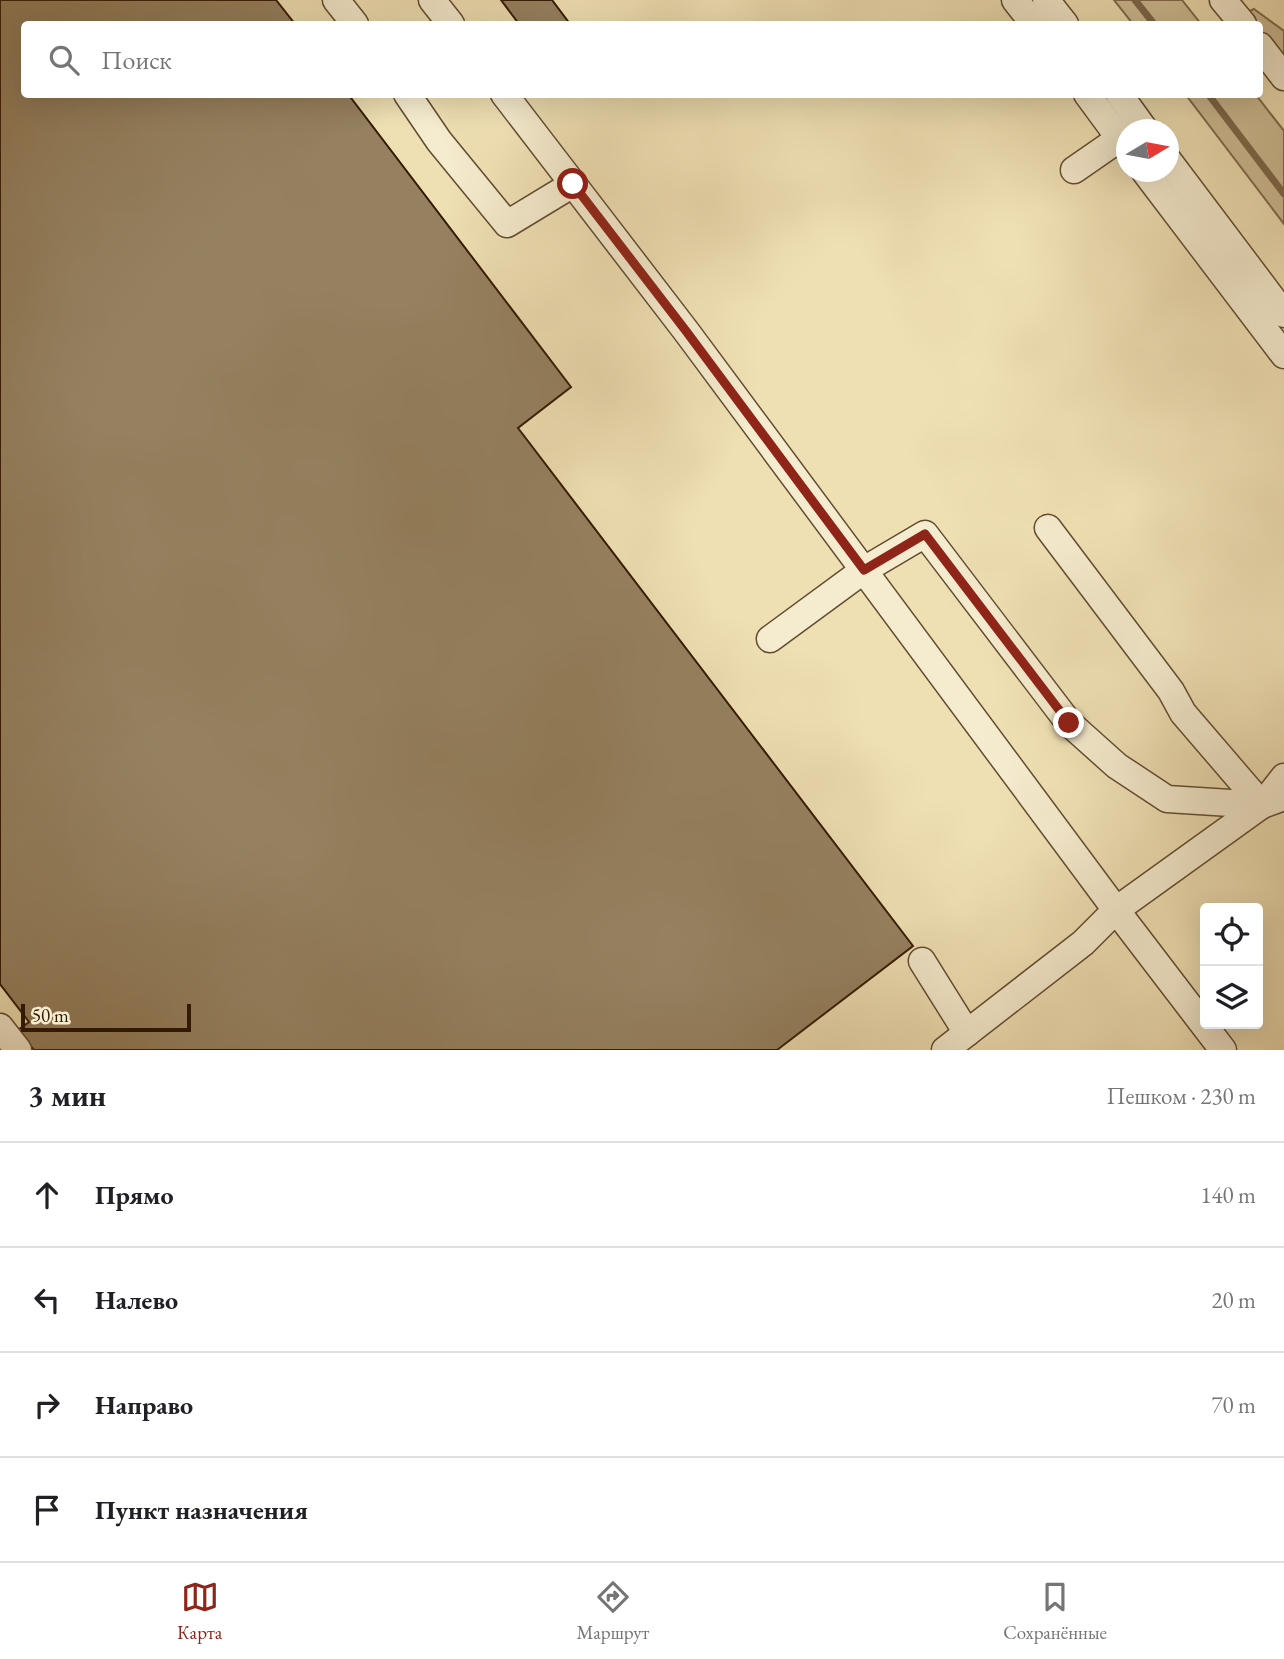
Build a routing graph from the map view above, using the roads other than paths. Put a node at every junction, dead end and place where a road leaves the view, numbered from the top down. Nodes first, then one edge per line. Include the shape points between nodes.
1 (336, 0) edge
2 (432, 0) edge
3 (1015, 0) edge
4 (1046, 0) edge
5 (1223, 0) edge
6 (353, 21) edge
7 (448, 21) edge
8 (1032, 21) edge
9 (1063, 21) edge
10 (1240, 21) edge
11 (1263, 51) edge
12 (1284, 77) edge
13 (410, 98) edge
14 (507, 98) edge
15 (1092, 98) edge
16 (1120, 98) edge
17 (1127, 119) edge
18 (1116, 120) edge
19 (1116, 144) edge
20 (1074, 170) dead end
21 (1179, 175) edge
22 (1153, 182) edge
23 (573, 184) junction
24 (1284, 314) edge
25 (1284, 355) edge
26 (1048, 528) dead end
27 (864, 570) junction
28 (770, 639) dead end
29 (1284, 777) edge
30 (1273, 801) edge
31 (1116, 910) junction
32 (922, 961) dead end
33 (0, 1027) edge
34 (967, 1033) junction
35 (18, 1050) edge
36 (945, 1050) edge
37 (1223, 1050) edge

1 - 6 street
2 - 7 street
3 - 8 street
4 - 9 street
5 - 10 street
11 - 12 street
13 - 23 street via 507,224
14 - 23 street
15 - 18 street
16 - 17 street
19 - 20 street
21 - 24 street
22 - 25 street
23 - 27 street
26 - 30 street via 1183,713
27 - 28 street
27 - 30 street via 925,534 1069,723 1117,766 1167,799
27 - 31 street
29 - 30 street
30 - 31 street
31 - 34 street via 1083,943
31 - 37 street
32 - 34 street
33 - 35 street
34 - 36 street

